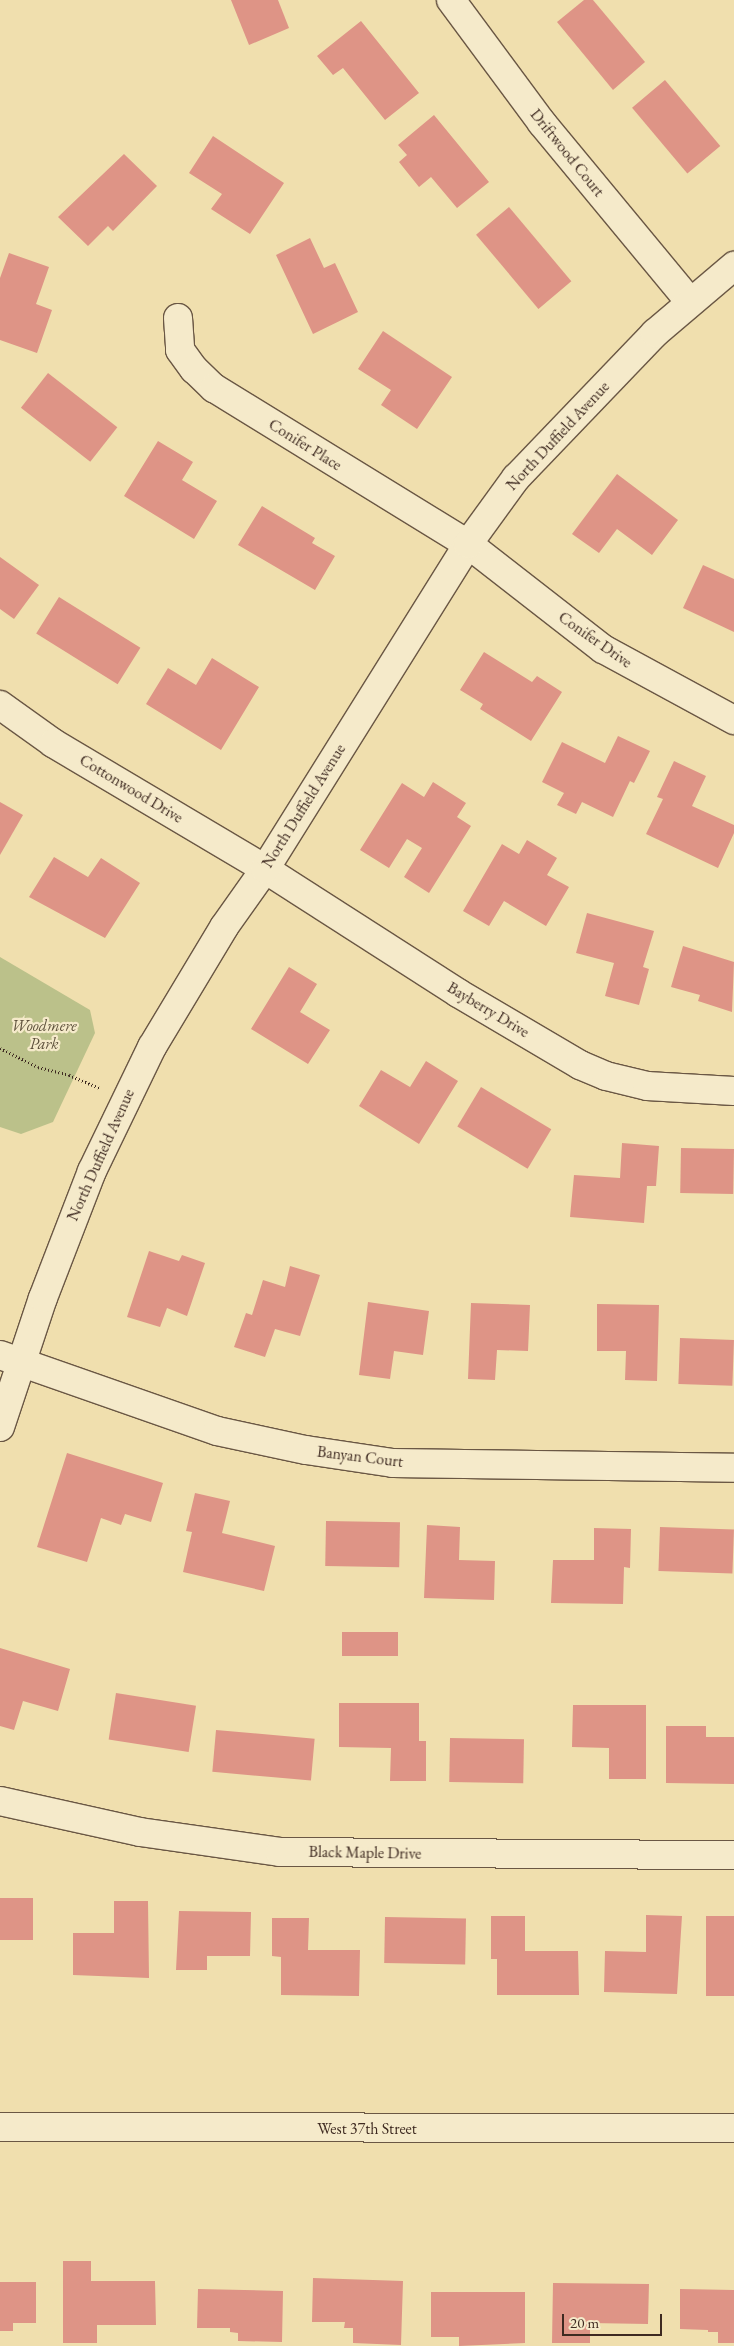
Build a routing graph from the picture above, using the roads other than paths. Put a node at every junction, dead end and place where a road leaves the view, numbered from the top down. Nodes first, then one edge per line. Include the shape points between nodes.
1 (451, 0) edge
2 (734, 266) edge
3 (689, 301) junction
4 (178, 318) dead end
5 (468, 544) junction
6 (0, 705) edge
7 (734, 720) edge
8 (265, 869) junction
9 (734, 1091) edge
10 (11, 1359) edge
11 (0, 1427) edge
12 (734, 1468) edge
13 (0, 1801) edge
14 (734, 1856) edge
15 (0, 2128) edge
16 (734, 2128) edge

1 - 3 street, Driftwood Court via 542,122
2 - 3 street, North Duffield Avenue
3 - 5 street, North Duffield Avenue via 655,332 516,478
4 - 5 street, Conifer Place via 180,350 214,388
5 - 7 street, Conifer Drive via 602,649
5 - 8 street, North Duffield Avenue
6 - 8 street, Cottonwood Drive via 53,742
8 - 9 street, Bayberry Drive via 458,993 580,1065 606,1076 647,1086
8 - 10 street, North Duffield Avenue via 187,987 125,1100
10 - 11 street, North Duffield Avenue
10 - 12 street, Banyan Court via 217,1431 325,1453 393,1463
13 - 14 street, Black Maple Drive via 140,1832 280,1852
15 - 16 street, West 37th Street via 629,2131

